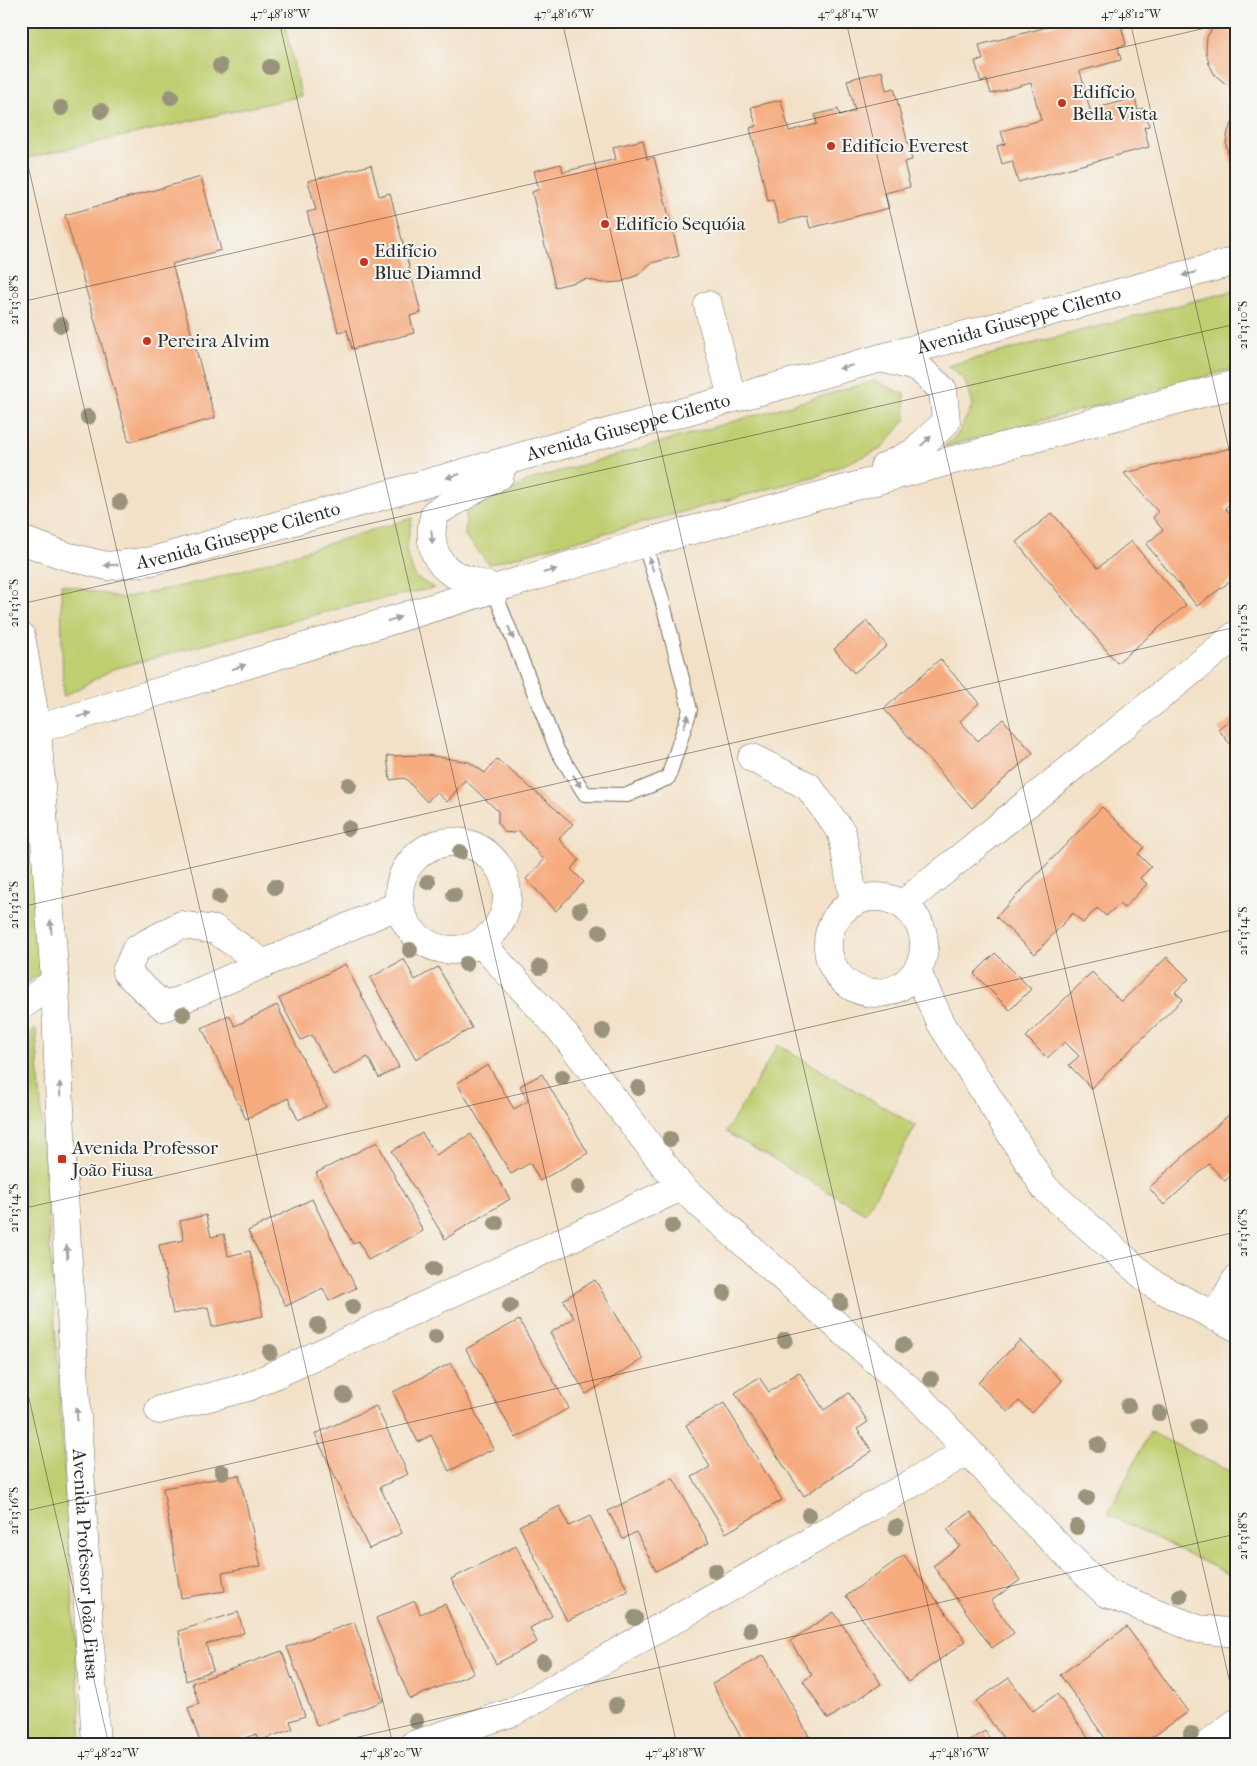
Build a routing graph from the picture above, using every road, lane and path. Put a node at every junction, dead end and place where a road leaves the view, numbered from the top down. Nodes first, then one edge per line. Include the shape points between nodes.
1 (1236, 261) edge
2 (708, 305) dead end
3 (880, 358) junction
4 (1236, 384) edge
5 (732, 398) junction
6 (548, 449) junction
7 (838, 491) junction
8 (21, 540) edge
9 (644, 543) junction
10 (493, 588) junction
11 (1236, 635) edge
12 (21, 636) edge
13 (37, 730) junction
14 (752, 758) dead end
15 (854, 902) junction
16 (903, 904) junction
17 (399, 905) junction
18 (481, 943) junction
19 (264, 964) dead end
20 (918, 972) junction
21 (55, 982) junction
22 (21, 1006) edge
23 (681, 1187) junction
24 (1236, 1280) edge
25 (1225, 1322) edge
26 (159, 1410) dead end
27 (968, 1451) junction
28 (1236, 1634) edge
29 (1236, 1723) edge
30 (96, 1745) edge
31 (412, 1745) edge
32 (1207, 1745) edge

1 -> 3 street, Avenida Giuseppe Cilento
2 - 5 street
3 -> 5 street, Avenida Giuseppe Cilento
7 -> 3 street via 913,452 946,422 943,390 919,368
4 - 7 street
5 - 6 street, Avenida Giuseppe Cilento
6 -> 8 street, Avenida Giuseppe Cilento via 152,561 107,566
6 -> 10 street via 435,513 431,527 432,545 440,562 453,574
7 - 9 street
10 -> 9 street
10 -> 9 lane via 557,750 585,794 627,795 668,778 690,710
13 -> 10 street
11 - 16 street
12 - 13 street, Avenida Professor João Fiusa
21 -> 13 street, Avenida Professor João Fiusa
14 - 15 street via 808,786 842,833
15 - 16 street via 878,896
15 - 20 street via 835,918 826,943 832,968 849,986 873,994 898,989
16 - 20 street via 920,923 926,948
17 - 18 street via 404,921 415,936 430,946 464,950
17 - 18 street via 399,887 404,870 431,846 467,843 483,850 501,870 508,897 505,915 495,931
17 - 19 street
18 - 23 street via 560,1029
20 - 25 street via 941,1023 1045,1188 1154,1285
21 - 22 street
30 -> 21 street, Avenida Professor João Fiusa via 62,1160
23 - 26 street via 248,1387
23 - 27 street via 921,1400
24 - 25 street
27 - 28 street via 1106,1593 1198,1629
27 - 31 street via 513,1712
29 - 32 street

